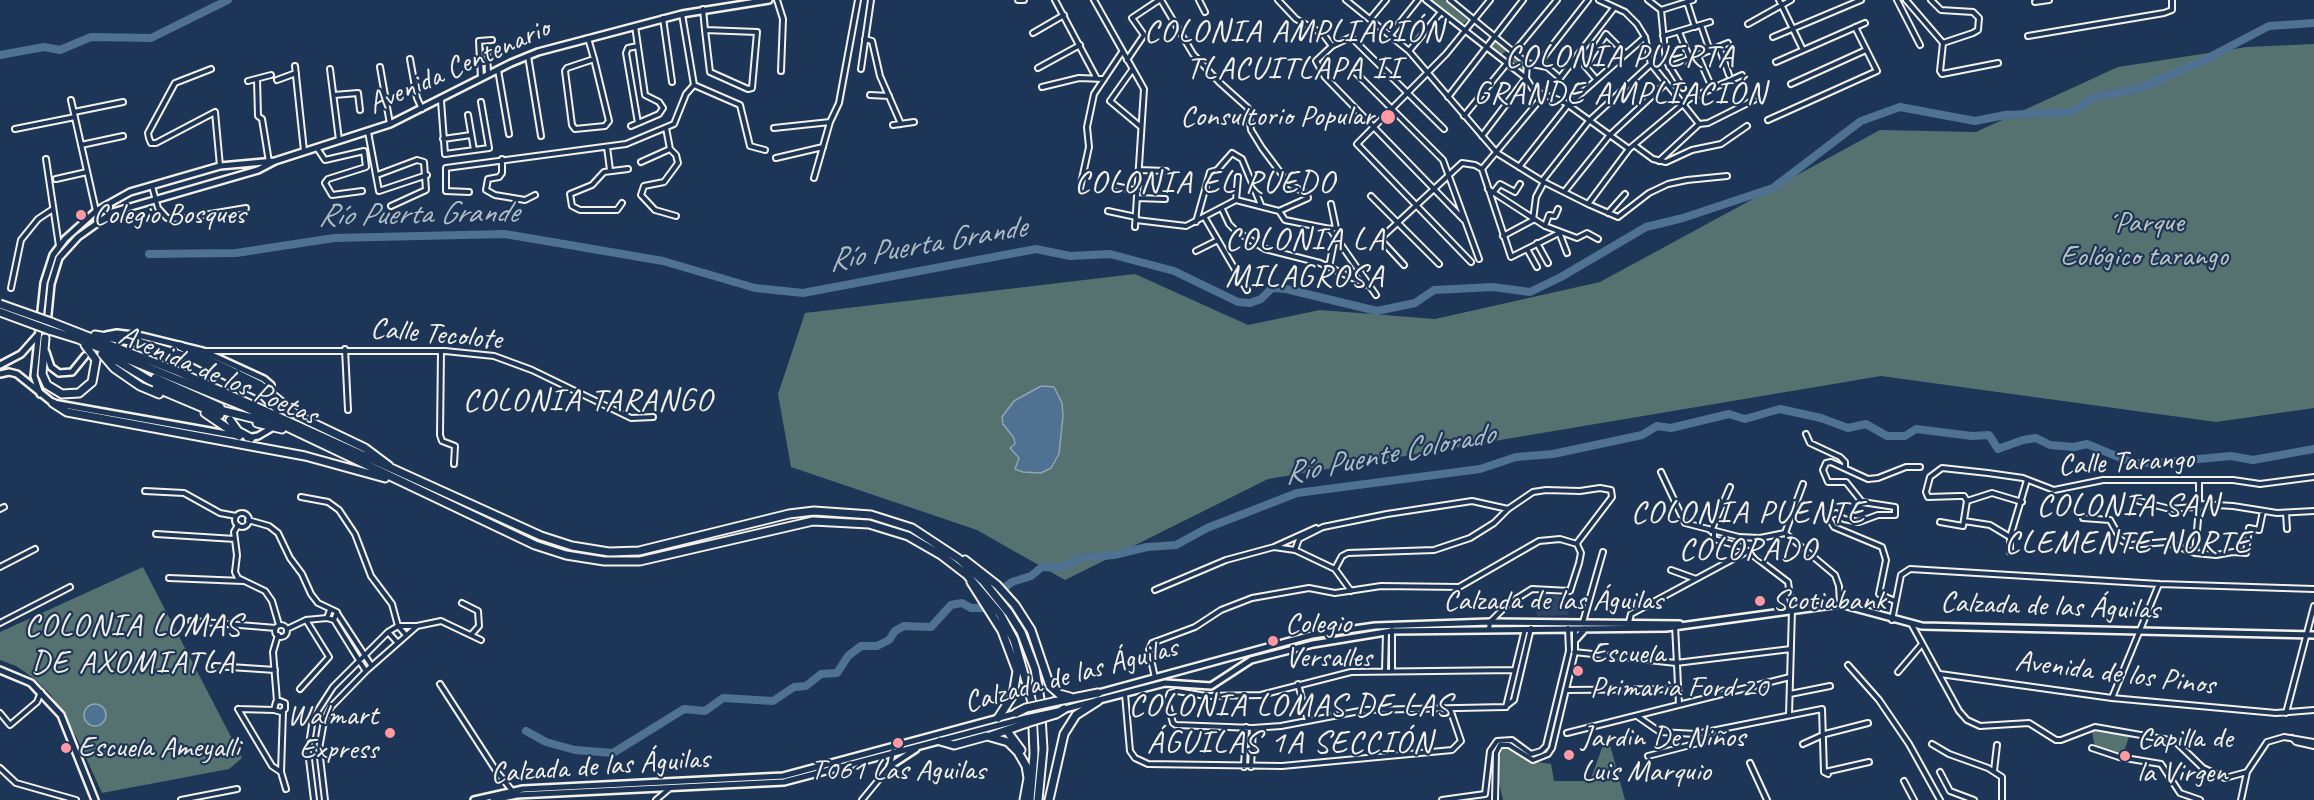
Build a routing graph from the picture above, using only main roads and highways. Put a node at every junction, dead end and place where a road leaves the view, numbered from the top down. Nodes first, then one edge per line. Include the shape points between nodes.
1 (769, 0) edge
2 (741, 1) edge
3 (271, 162) junction
4 (0, 304) edge
5 (0, 312) edge
6 (50, 326) junction
7 (69, 329) junction
8 (106, 335) dead end
9 (41, 336) junction
10 (78, 339) junction
11 (180, 345) junction
12 (99, 350) junction
13 (85, 356) dead end
14 (0, 365) edge
15 (119, 369) junction
16 (152, 371) junction
17 (0, 374) edge
18 (271, 385) dead end
19 (143, 386) junction
20 (169, 386) junction
21 (160, 390) junction
22 (189, 391) junction
23 (40, 394) junction
24 (53, 403) junction
25 (220, 407) dead end
26 (278, 408) dead end
27 (135, 420) junction
28 (230, 420) dead end
29 (108, 421) junction
30 (150, 428) junction
31 (270, 429) dead end
32 (283, 429) junction
33 (298, 434) junction
34 (239, 436) junction
35 (251, 438) junction
36 (390, 468) junction
37 (416, 488) junction
38 (959, 559) junction
39 (1675, 624) junction
40 (1572, 625) junction
41 (1585, 625) junction
42 (1489, 626) junction
43 (1389, 628) junction
44 (2311, 635) edge
45 (1576, 639) road end
46 (1017, 656) junction
47 (1233, 656) junction
48 (1239, 666) junction
49 (0, 670) edge
50 (1184, 670) junction
51 (1045, 676) junction
52 (1130, 684) junction
53 (1185, 685) junction
54 (1132, 692) junction
55 (1070, 697) junction
56 (1098, 697) junction
57 (1054, 702) junction
58 (1059, 711) joint
59 (1016, 713) joint
60 (998, 718) junction
61 (1026, 721) junction
62 (1007, 731) junction
63 (987, 736) junction
64 (940, 741) junction
65 (917, 747) junction
66 (892, 750) junction
67 (890, 766) road end
68 (1028, 778) junction
69 (95, 800) edge
70 (474, 800) edge
71 (492, 800) edge
72 (1024, 800) edge
73 (1030, 800) edge
74 (1038, 800) edge
75 (1049, 800) edge

1 - 2 main road, Avenida Centenario
2 - 3 main road, Avenida Centenario via 588,37 528,56 390,124
3 - 9 main road, Avenida Centenario via 113,212 99,220 67,247 54,270
3 - 9 main road, Avenida Centenario via 220,166 152,184 96,211 58,246 49,266 44,283
4 - 6 highway, Avenida de los Poetas, bridge
5 - 6 highway, Avenida de los Poetas, bridge
6 - 7 highway, Avenida de los Poetas
6 - 10 highway, Avenida de los Poetas
7 - 26 highway via 194,358 262,394
7 - 36 highway, Avenida de los Poetas via 180,372
8 - 11 main road via 133,335
9 - 10 highway via 44,381 51,390 67,395 89,386 96,369 93,355
9 - 13 main road, Avenida Centenario via 48,362 59,373 72,372
9 - 14 main road via 21,354
9 - 23 main road via 34,376
10 - 12 highway, Avenida de los Poetas
11 - 18 main road via 203,351
11 - 36 highway via 260,385 298,416 365,448
12 - 15 highway
12 - 16 highway, Avenida de los Poetas
12 - 20 highway via 133,371
15 - 19 highway
15 - 21 highway
16 - 22 highway
16 - 33 highway, Avenida de los Poetas via 245,407
17 - 23 main road via 17,374
19 - 21 highway
19 - 34 highway via 205,413
20 - 22 highway
20 - 32 highway via 215,408
21 - 32 highway via 214,413
22 - 25 highway
23 - 24 main road
24 - 27 main road
24 - 29 highway via 67,412
27 - 29 highway
27 - 30 highway
27 - 34 main road
28 - 35 highway via 238,431
29 - 30 highway
30 - 37 highway via 304,456
31 - 35 main road
32 - 33 highway
33 - 37 highway, Avenida de los Poetas
34 - 35 main road
36 - 38 highway via 541,537 609,552 648,549 814,511 871,515 912,528
37 - 46 highway via 535,545 604,561 640,561 813,521 869,524 908,536 967,575
38 - 51 highway via 982,572 1015,605 1030,630
38 - 74 highway via 996,594 1029,649 1043,727
39 - 41 main road, Calzada de las Águilas
39 - 41 main road, Calzada de las Águilas
39 - 44 main road, Calzada de las Águilas via 1840,604 1912,625
40 - 41 main road, Calzada de las Águilas
40 - 42 main road, Calzada de las Águilas
40 - 42 main road, Calzada de las Águilas
41 - 45 main road
42 - 43 main road, Calzada de las Águilas
43 - 47 main road, Calzada de las Águilas via 1312,635
43 - 48 main road, Calzada de las Águilas via 1313,644
46 - 60 highway via 1013,695
46 - 73 highway via 1032,702 1035,731
47 - 48 main road via 1239,660
47 - 50 main road, Calzada de las Águilas
48 - 53 main road, Calzada de las Águilas via 1211,686
49 - 69 main road via 31,683 61,715
50 - 52 main road, Calzada de las Águilas
50 - 53 main road via 1180,678
51 - 55 highway via 1055,692
51 - 57 highway
52 - 54 main road
52 - 56 main road, Calzada de las Águilas
53 - 54 main road, Calzada de las Águilas via 1172,682
54 - 56 main road, Calzada de las Águilas
55 - 56 highway
55 - 57 highway
56 - 57 main road, Calzada de las Águilas
56 - 58 main road, Calzada de las Águilas
56 - 75 highway via 1076,715 1064,734
57 - 59 highway, bridge
58 - 61 highway, bridge
59 - 60 main road, Calzada de las Águilas
60 - 66 main road, Calzada de las Águilas
61 - 62 highway
61 - 64 main road, Calzada de las Águilas
62 - 63 highway
62 - 68 highway via 1025,756
63 - 64 highway via 954,745
63 - 68 highway via 1012,746 1023,761
64 - 65 main road, Calzada de las Águilas
65 - 66 main road, Calzada de las Águilas
65 - 67 main road
66 - 70 main road, Calzada de las Águilas via 783,776 511,790
66 - 71 main road, Calzada de las Águilas via 784,782 517,795
68 - 72 highway

